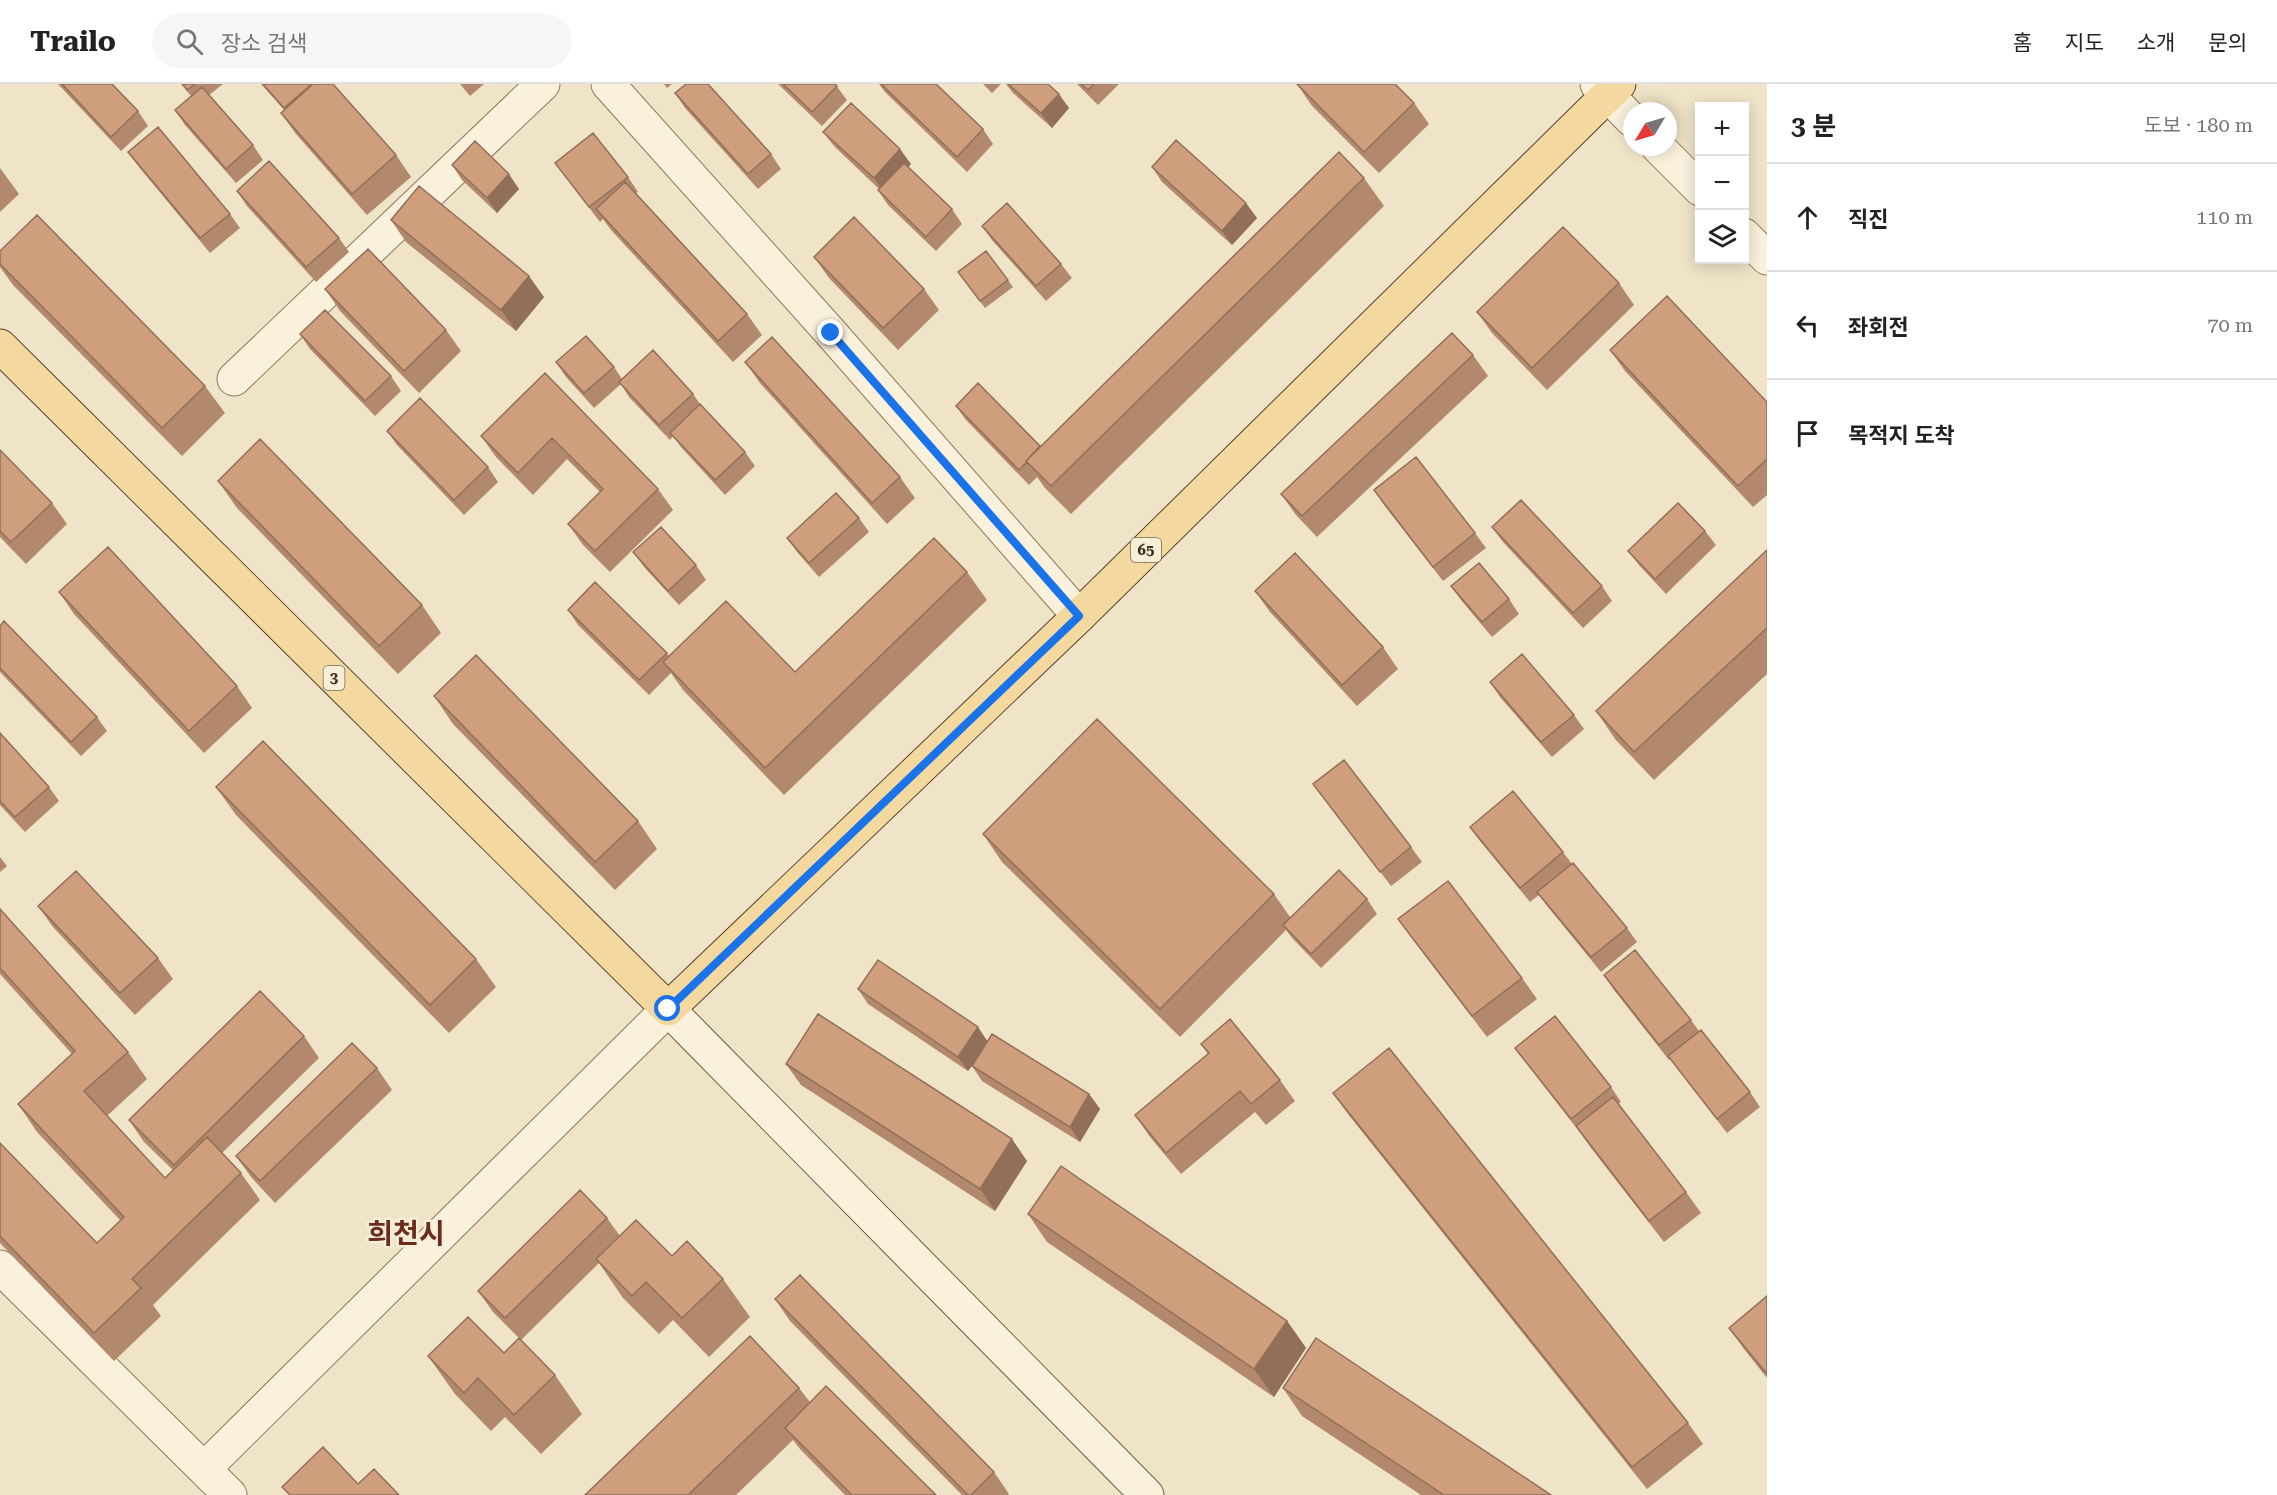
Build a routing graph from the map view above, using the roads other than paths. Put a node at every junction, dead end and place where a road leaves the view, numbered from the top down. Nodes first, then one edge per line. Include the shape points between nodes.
1 (543, 84) edge
2 (608, 84) edge
3 (1608, 88) edge
4 (1623, 108) edge
5 (1667, 156) edge
6 (1695, 184) edge
7 (1749, 240) edge
8 (1767, 258) edge
9 (0, 346) edge
10 (234, 378) dead end
11 (1079, 616) junction
12 (668, 1009) junction
13 (0, 1267) edge
14 (204, 1469) junction
15 (230, 1495) edge
16 (1147, 1495) edge

1 - 10 street
2 - 11 street
3 - 4 street
3 - 11 main road, 65
5 - 6 street
7 - 8 street
9 - 12 main road, 3
11 - 12 main road, 65
12 - 14 street
12 - 16 street, 3
13 - 14 street
14 - 15 street

